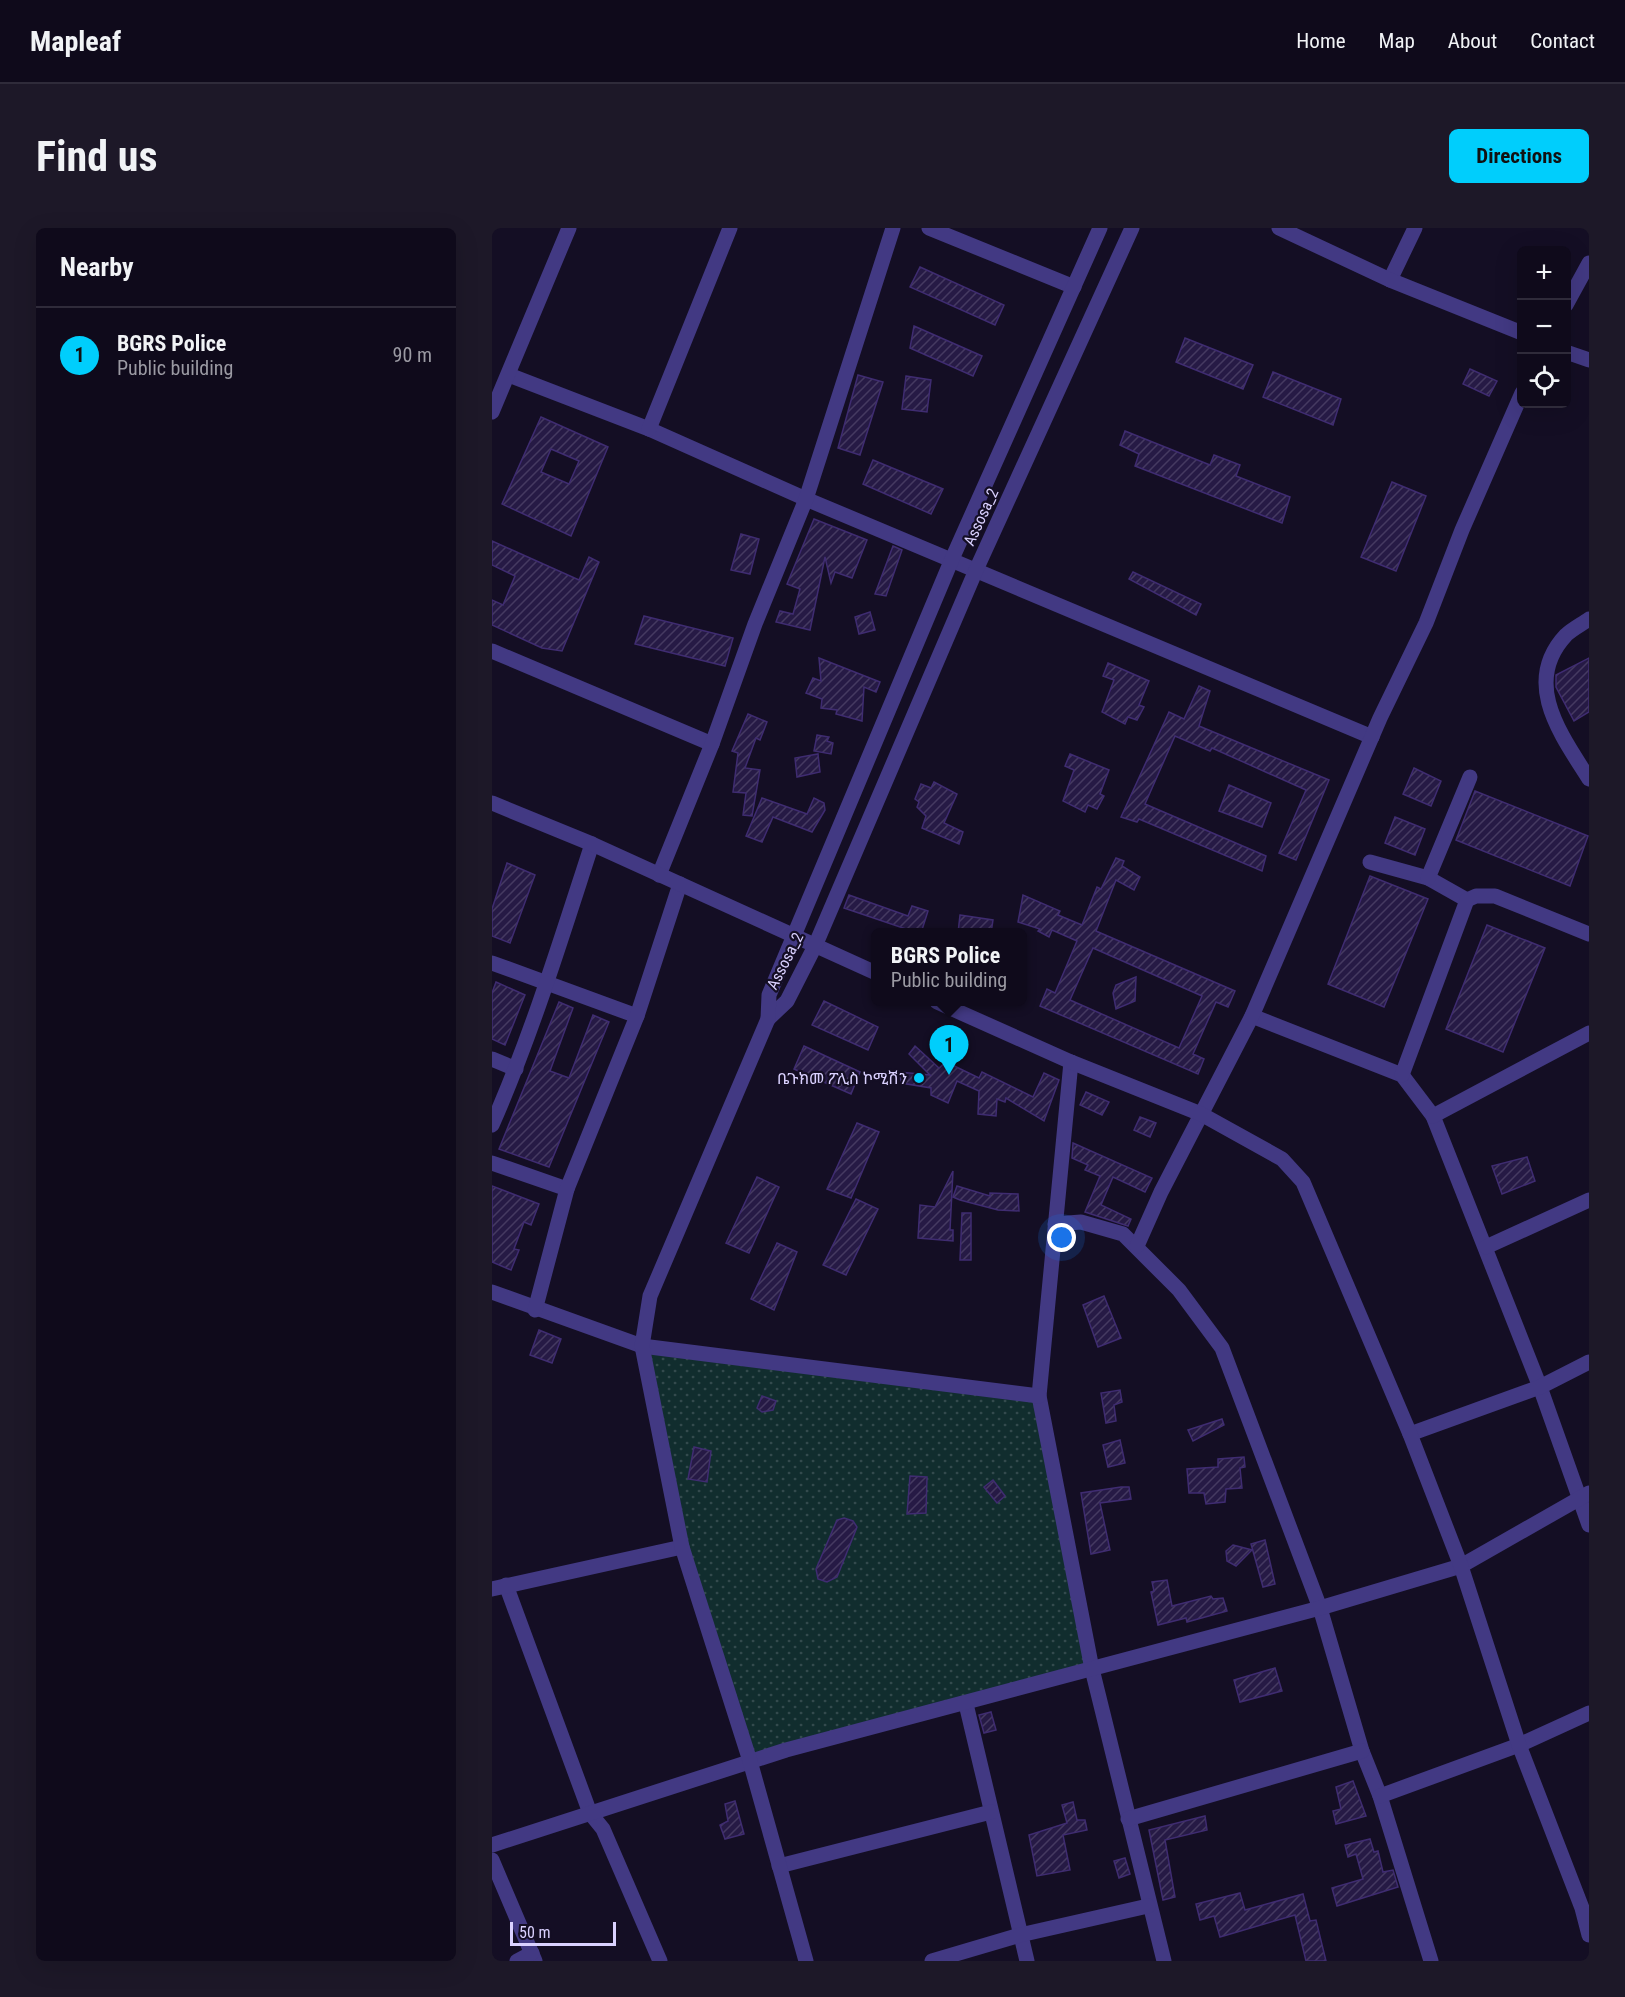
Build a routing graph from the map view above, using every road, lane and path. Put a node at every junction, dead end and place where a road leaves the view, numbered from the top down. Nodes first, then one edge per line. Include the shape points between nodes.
1 (569, 228) edge
2 (730, 228) edge
3 (893, 228) edge
4 (929, 228) edge
5 (1100, 228) edge
6 (1132, 228) edge
7 (1279, 228) edge
8 (1415, 228) edge
9 (1589, 263) edge
10 (1390, 280) junction
11 (1074, 287) junction
12 (1569, 300) edge
13 (1517, 331) edge
14 (1049, 345) junction
15 (1571, 353) edge
16 (1076, 355) junction
17 (1589, 360) edge
18 (509, 375) junction
19 (1517, 402) edge
20 (492, 412) edge
21 (649, 429) junction
22 (806, 500) junction
23 (952, 559) junction
24 (976, 570) junction
25 (1589, 619) edge
26 (492, 651) edge
27 (1372, 737) junction
28 (712, 744) junction
29 (1470, 777) dead end
30 (1589, 779) edge
31 (492, 803) edge
32 (592, 844) junction
33 (1370, 862) dead end
34 (659, 875) junction
35 (1428, 878) junction
36 (680, 884) junction
37 (1467, 900) junction
38 (1589, 934) edge
39 (793, 937) junction
40 (815, 946) junction
41 (492, 963) edge
42 (871, 971) edge
43 (547, 984) junction
44 (946, 1006) edge
45 (637, 1016) junction
46 (1252, 1016) junction
47 (768, 1019) junction
48 (1589, 1033) edge
49 (492, 1059) edge
50 (1071, 1062) junction
51 (516, 1069) junction
52 (1402, 1075) junction
53 (1201, 1114) junction
54 (1433, 1116) junction
55 (492, 1125) edge
56 (492, 1162) edge
57 (567, 1189) junction
58 (1589, 1200) edge
59 (1055, 1224) junction
60 (1137, 1246) junction
61 (1485, 1247) junction
62 (492, 1292) edge
63 (535, 1310) junction
64 (642, 1346) junction
65 (1589, 1362) edge
66 (1540, 1387) junction
67 (1039, 1396) junction
68 (1410, 1434) junction
69 (1584, 1496) edge
70 (1589, 1526) edge
71 (682, 1547) junction
72 (1461, 1566) junction
73 (499, 1587) edge
74 (1320, 1608) junction
75 (1092, 1669) junction
76 (966, 1704) junction
77 (1589, 1713) edge
78 (1519, 1745) junction
79 (1362, 1751) junction
80 (750, 1761) junction
81 (1380, 1796) junction
82 (991, 1812) junction
83 (590, 1813) junction
84 (1128, 1819) junction
85 (492, 1845) edge
86 (492, 1860) edge
87 (779, 1866) junction
88 (1148, 1906) junction
89 (1020, 1935) junction
90 (1589, 1935) edge
91 (534, 1957) edge
92 (517, 1961) edge
93 (660, 1961) edge
94 (806, 1961) edge
95 (932, 1961) edge
96 (1027, 1961) edge
97 (1164, 1961) edge
98 (1431, 1961) edge

1 - 18 street
2 - 21 street
3 - 22 street
4 - 11 street
5 - 11 street, Assosa_2
6 - 16 street, Assosa_2
7 - 10 street
8 - 10 street
9 - 12 street
10 - 13 street
11 - 14 street, Assosa_2
14 - 16 street
14 - 23 street, Assosa_2
15 - 17 street
16 - 24 street, Assosa_2
18 - 20 street
18 - 21 street
19 - 27 street via 1426,623
21 - 22 street
22 - 23 street
22 - 28 street via 754,624
23 - 24 street
23 - 39 street, Assosa_2
24 - 27 street
24 - 40 street, Assosa_2
25 - 30 street via 1566,634 1555,651 1545,683 1552,719
26 - 28 street
27 - 46 street
28 - 34 street
29 - 35 street
31 - 32 street
32 - 34 street
32 - 43 street
33 - 35 street
34 - 36 street
35 - 37 street
36 - 39 street
36 - 45 street
37 - 38 street via 1495,896
37 - 52 street
39 - 40 street
39 - 47 street, Assosa_2 via 769,995
40 - 42 street
40 - 47 street, Assosa_2 via 787,1001
41 - 43 street
43 - 45 street
43 - 51 street
44 - 50 street
45 - 57 street
46 - 52 street
46 - 53 street
47 - 64 street via 650,1296
48 - 54 street
49 - 51 street
50 - 53 street
50 - 59 street
51 - 55 street
52 - 54 street
53 - 60 street
53 - 68 street via 1282,1159 1303,1182
54 - 61 street
56 - 57 street
57 - 63 street
58 - 61 street
59 - 60 street via 1081,1222 1123,1234
59 - 67 street
60 - 74 street via 1179,1290 1222,1348
61 - 66 street
62 - 63 street
63 - 64 street
64 - 67 street
64 - 71 street
65 - 66 street
66 - 68 street
66 - 69 street
67 - 75 street
68 - 72 street
69 - 70 street
69 - 72 street
71 - 73 street
71 - 80 street
72 - 74 street
72 - 78 street
73 - 83 street
74 - 75 street
74 - 79 street
75 - 76 street
75 - 84 street
76 - 80 street
76 - 82 street
77 - 78 street
78 - 81 street
78 - 90 street
79 - 81 street
79 - 84 street
80 - 83 street
80 - 87 street
81 - 98 street
82 - 87 street
82 - 89 street
83 - 85 street
83 - 93 street via 603,1829
84 - 88 street
86 - 91 street
87 - 94 street
88 - 89 street
88 - 97 street
89 - 95 street
89 - 96 street
91 - 92 street

